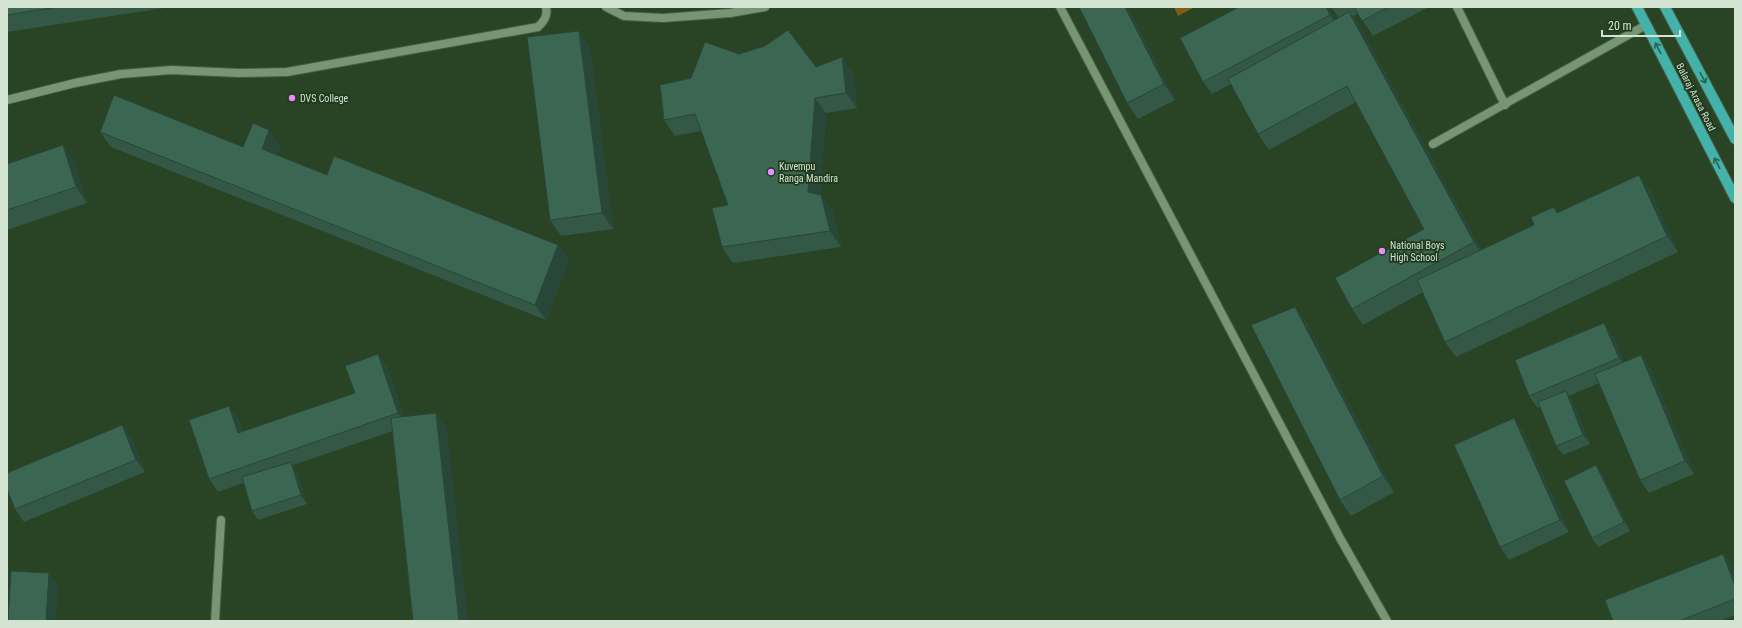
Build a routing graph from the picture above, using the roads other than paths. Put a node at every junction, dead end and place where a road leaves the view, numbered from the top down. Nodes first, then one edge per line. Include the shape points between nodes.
1 (546, 7) edge
2 (606, 7) edge
3 (765, 7) edge
4 (1060, 7) edge
5 (1457, 7) edge
6 (1637, 7) edge
7 (1665, 7) edge
8 (1646, 25) junction
9 (7, 100) edge
10 (1505, 105) junction
11 (1734, 134) edge
12 (1433, 144) dead end
13 (1735, 198) edge
14 (221, 520) dead end
15 (215, 621) edge
16 (1387, 621) edge

1 - 9 lane via 544,21 538,27 287,72 171,70 121,74
2 - 3 lane via 624,16 662,18 730,13
4 - 16 lane
5 - 10 lane
6 - 8 main road, Balaraj Arasa Road
7 -> 11 main road, Balaraj Arasa Road
8 - 10 lane
13 -> 8 main road, Balaraj Arasa Road
10 - 12 lane
14 - 15 lane

